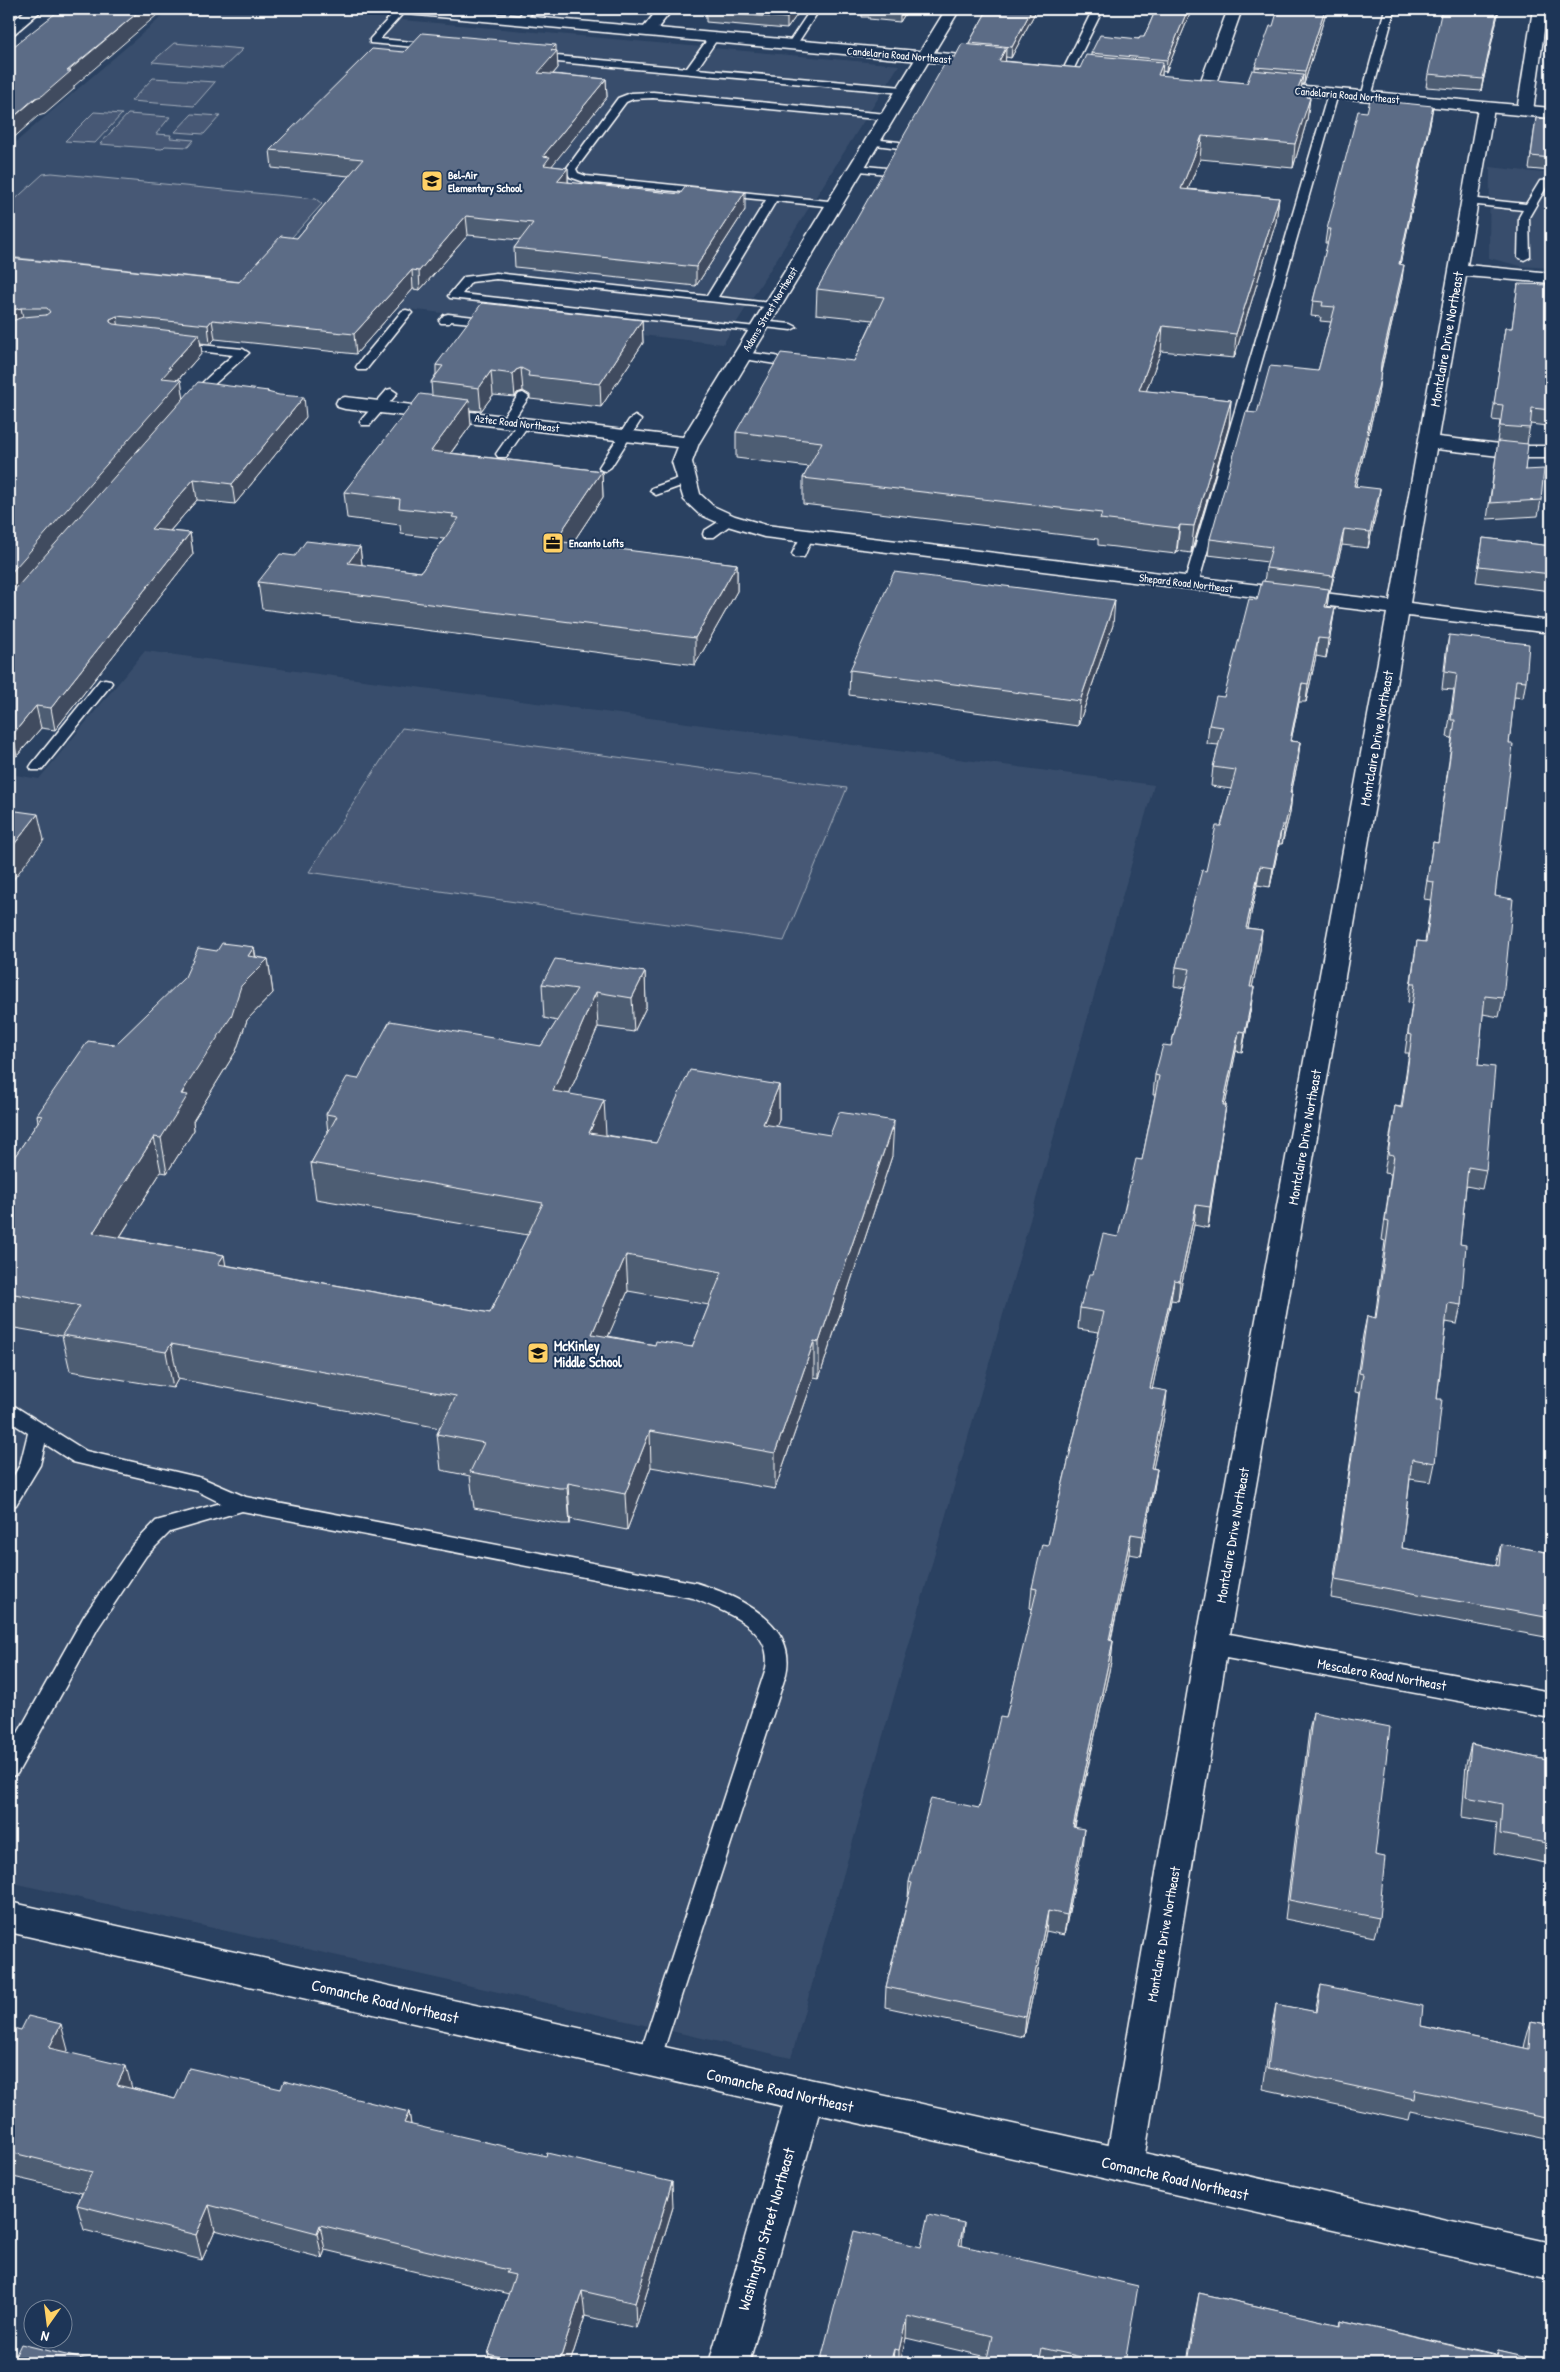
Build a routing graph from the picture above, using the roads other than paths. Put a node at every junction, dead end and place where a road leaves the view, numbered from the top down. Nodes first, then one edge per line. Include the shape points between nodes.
1 (36, 9) edge
2 (396, 9) edge
3 (402, 9) edge
4 (666, 9) edge
5 (816, 9) edge
6 (953, 9) edge
7 (1098, 9) edge
8 (1236, 9) edge
9 (1390, 9) edge
10 (1540, 9) edge
11 (526, 14) edge
12 (9, 31) edge
13 (648, 32) junction
14 (713, 38) junction
15 (386, 43) junction
16 (792, 45) junction
17 (445, 48) edge
18 (375, 55) edge
19 (523, 56) edge
20 (924, 57) junction
21 (1002, 64) edge
22 (1049, 68) edge
23 (1068, 70) junction
24 (690, 71) junction
25 (1086, 72) edge
26 (1189, 81) edge
27 (1208, 83) junction
28 (1227, 84) edge
29 (1256, 87) edge
30 (903, 90) junction
31 (1333, 94) junction
32 (1366, 97) junction
33 (1486, 108) junction
34 (1525, 111) junction
35 (1551, 113) edge
36 (887, 117) junction
37 (872, 142) junction
38 (899, 145) edge
39 (856, 168) junction
40 (886, 171) edge
41 (1551, 183) edge
42 (773, 198) junction
43 (1469, 201) junction
44 (834, 204) junction
45 (1530, 208) junction
46 (1524, 257) dead end
47 (1459, 270) junction
48 (1551, 278) edge
49 (711, 299) junction
50 (771, 306) junction
51 (406, 313) dead end
52 (445, 321) dead end
53 (506, 324) edge
54 (758, 327) junction
55 (791, 327) dead end
56 (167, 345) edge
57 (741, 356) junction
58 (776, 360) edge
59 (362, 367) dead end
60 (523, 396) edge
61 (385, 400) junction
62 (345, 402) dead end
63 (186, 408) edge
64 (366, 422) dead end
65 (515, 423) junction
66 (630, 428) junction
67 (1428, 442) junction
68 (689, 443) junction
69 (1551, 452) edge
70 (502, 454) dead end
71 (605, 467) dead end
72 (685, 480) junction
73 (656, 491) dead end
74 (728, 520) junction
75 (709, 534) dead end
76 (809, 544) joint
77 (1191, 584) junction
78 (1399, 608) junction
79 (1551, 627) edge
80 (105, 683) dead end
81 (38, 768) dead end
82 (9, 1412) edge
83 (38, 1431) junction
84 (9, 1500) edge
85 (242, 1504) junction
86 (1212, 1643) junction
87 (1551, 1705) edge
88 (9, 1768) edge
89 (9, 1918) edge
90 (650, 2060) junction
91 (805, 2095) junction
92 (1124, 2166) junction
93 (1551, 2261) edge
94 (729, 2363) edge

1 - 12 street
2 - 3 street, Candelaria Road Northeast
3 - 11 street, Candelaria Road Northeast
3 - 15 lane via 374,42
4 - 13 street
5 - 16 lane
6 - 20 street, Adams Street Northeast
7 - 23 lane
8 - 27 street
9 - 32 lane
10 - 34 street
11 - 13 street, Candelaria Road Northeast
13 - 14 street, Candelaria Road Northeast
14 - 16 street, Candelaria Road Northeast
14 - 24 lane
15 - 17 lane
15 - 18 lane
16 - 20 street, Candelaria Road Northeast
19 - 24 lane
20 - 21 street, Candelaria Road Northeast
20 - 30 street, Adams Street Northeast
22 - 23 street
23 - 25 street
24 - 30 lane
26 - 27 street
27 - 28 street
29 - 31 street, Candelaria Road Northeast
30 - 36 street, Adams Street Northeast
31 - 32 street, Candelaria Road Northeast
31 - 77 lane
32 - 33 street, Candelaria Road Northeast
33 - 34 street, Candelaria Road Northeast
33 - 43 street, Montclaire Drive Northeast
34 - 35 street, Candelaria Road Northeast
36 - 37 street, Adams Street Northeast
36 - 42 lane via 653,94 631,96 622,100 571,169 574,175 584,179
37 - 38 lane
37 - 39 street, Adams Street Northeast
39 - 40 lane
39 - 44 street, Adams Street Northeast
41 - 45 lane via 1544,183
42 - 44 lane
42 - 49 lane
43 - 45 lane
43 - 47 street, Montclaire Drive Northeast
44 - 50 street, Adams Street Northeast
45 - 46 lane via 1524,217
47 - 48 street
47 - 67 street, Montclaire Drive Northeast
49 - 50 lane
49 - 54 lane via 496,276 468,279 454,296
50 - 54 street, Adams Street Northeast
51 - 59 lane
52 - 53 lane via 448,317
54 - 55 lane
54 - 57 street, Adams Street Northeast
56 - 63 lane via 243,353
57 - 58 lane
57 - 68 street, Adams Street Northeast
60 - 65 lane
61 - 62 street, Aztec Road Northeast
61 - 64 lane
61 - 65 street, Aztec Road Northeast
65 - 66 street, Aztec Road Northeast
65 - 70 lane
66 - 68 street, Aztec Road Northeast
66 - 71 lane
67 - 69 street via 1518,452
67 - 78 street, Montclaire Drive Northeast
68 - 72 street, Adams Street Northeast via 682,462
72 - 73 lane
72 - 74 street, Adams Street Northeast via 691,496 706,510
74 - 75 lane
74 - 76 street, Adams Street Northeast
76 - 77 street, Shepard Road Northeast
77 - 78 street, Shepard Road Northeast
78 - 79 street, Shepard Road Northeast
78 - 86 street, Montclaire Drive Northeast
80 - 81 lane
82 - 83 lane
83 - 84 lane via 30,1465
83 - 85 lane via 80,1457 202,1485
85 - 88 lane via 163,1526 138,1551 91,1622
85 - 90 lane via 697,1592 745,1613 768,1633 778,1658 765,1706
86 - 87 street, Mescalero Road Northeast
86 - 92 street, Montclaire Drive Northeast
89 - 90 street, Comanche Road Northeast
90 - 91 street, Comanche Road Northeast
91 - 92 street, Comanche Road Northeast
91 - 94 street, Washington Street Northeast
92 - 93 street, Comanche Road Northeast

